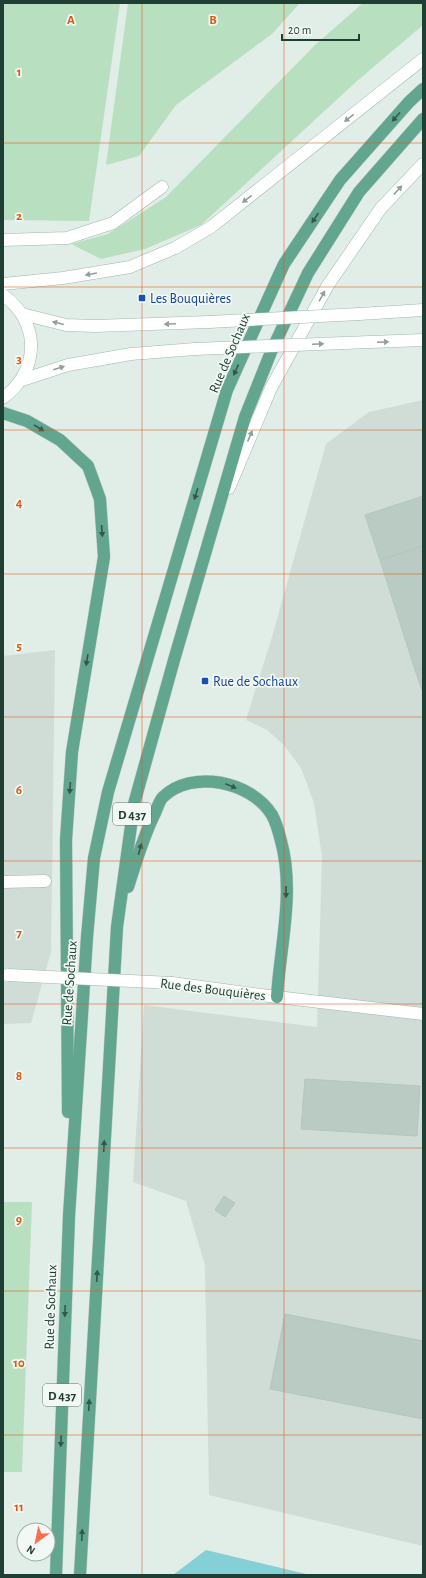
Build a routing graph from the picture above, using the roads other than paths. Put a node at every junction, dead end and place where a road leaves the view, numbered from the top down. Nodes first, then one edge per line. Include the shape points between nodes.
1 (423, 59) edge
2 (423, 89) edge
3 (423, 120) edge
4 (423, 164) edge
5 (162, 187) dead end
6 (3, 240) edge
7 (3, 284) edge
8 (3, 295) edge
9 (423, 310) edge
10 (22, 314) junction
11 (423, 340) edge
12 (22, 380) junction
13 (3, 398) edge
14 (3, 413) edge
15 (214, 524) junction
16 (45, 881) dead end
17 (3, 882) edge
18 (117, 927) junction
19 (6, 975) edge
20 (277, 997) junction
21 (423, 1014) edge
22 (69, 1216) junction
23 (56, 1574) edge
24 (80, 1575) edge

1 -> 7 main road via 211,227 175,248 130,267 63,278
2 -> 22 main road, Rue de Sochaux / D 437 via 340,180 284,264 227,390 108,792 94,858
3 - 15 main road, D 437 via 359,192 308,273 271,352 245,417
15 -> 4 main road via 271,388 328,286 381,208
5 - 6 main road via 113,223 67,238
8 - 10 main road via 12,301
9 -> 10 main road, bridge via 95,326 66,325
10 - 12 main road via 29,330 32,347 29,364
12 -> 11 main road, bridge via 68,365 130,354
12 - 13 main road
14 -> 22 main road via 27,421 60,440 88,466 100,499 104,557 72,752 66,840
15 - 18 main road, D 437 via 134,804
16 - 17 main road
18 -> 20 main road via 143,838 162,798 183,784 208,780 230,784 256,799 271,815 281,841 286,868 286,911
24 -> 18 main road, D 437
19 - 20 main road, Rue des Bouquières, bridge via 172,983
20 - 21 main road, Rue des Bouquières
22 -> 23 main road, Rue de Sochaux / D 437

